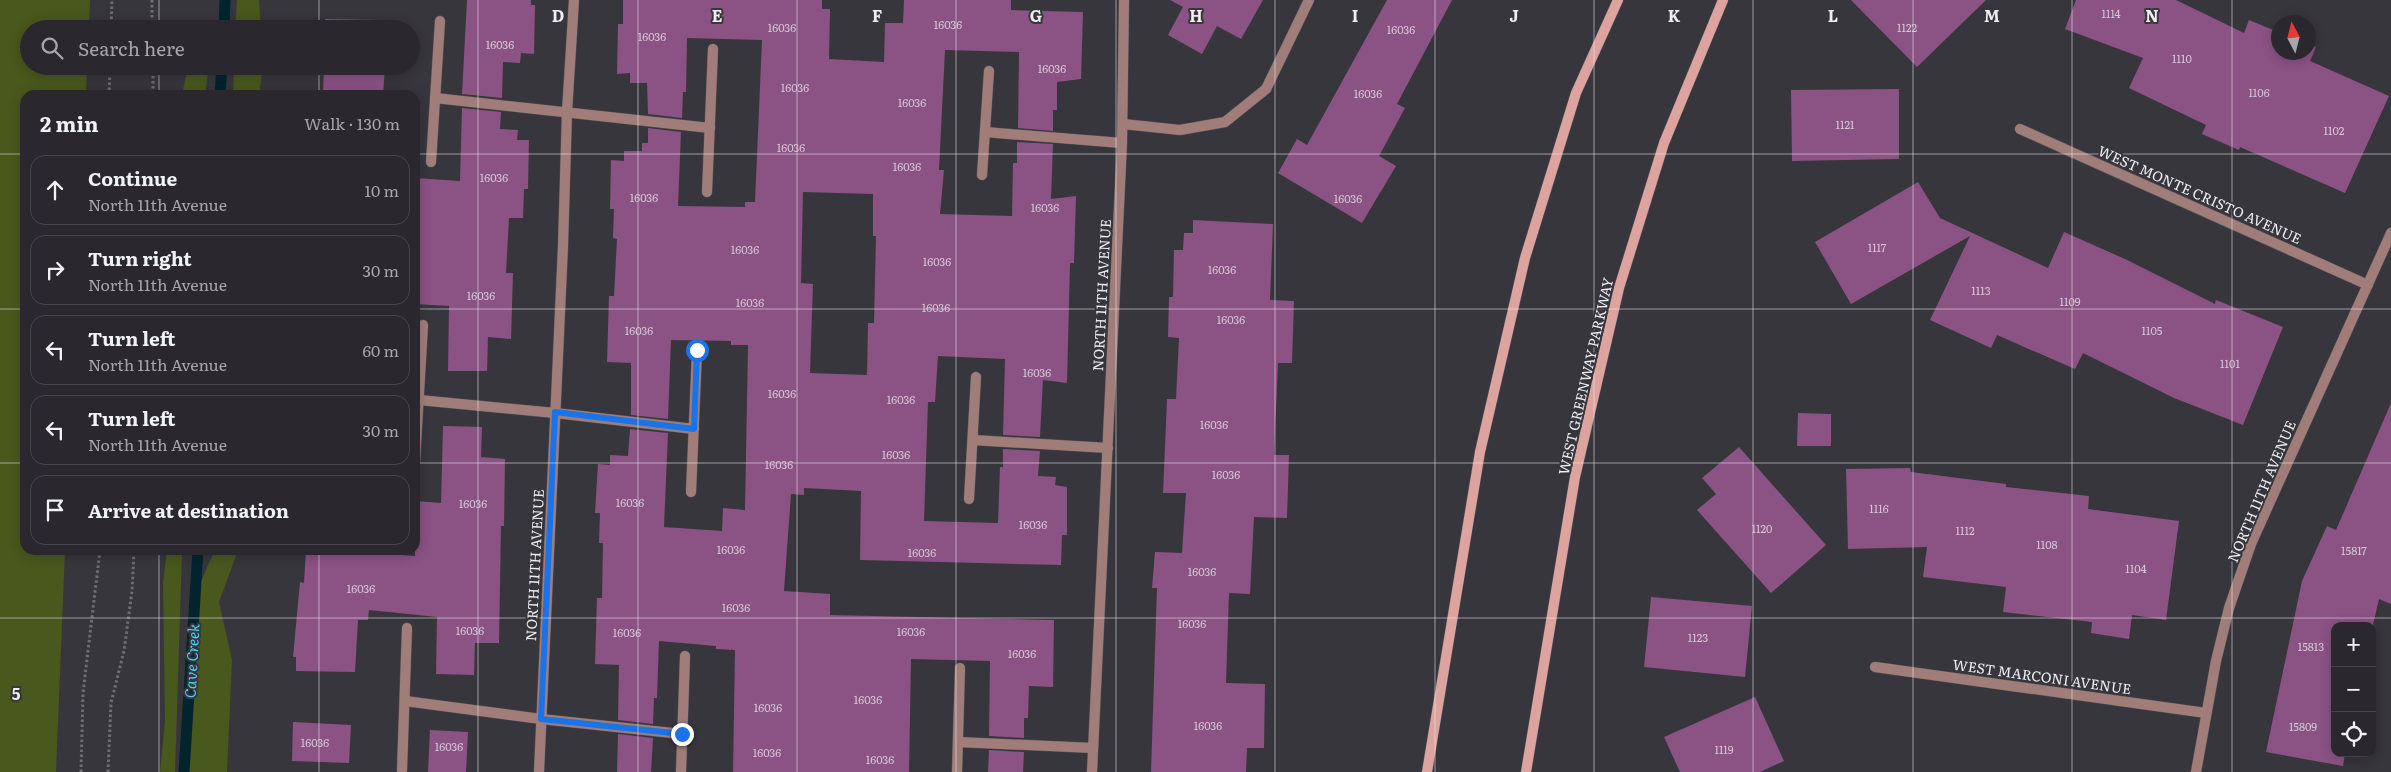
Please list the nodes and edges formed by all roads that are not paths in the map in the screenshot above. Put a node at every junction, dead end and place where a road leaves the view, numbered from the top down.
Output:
1 (574, 0) edge
2 (1124, 0) edge
3 (1308, 0) edge
4 (1618, 0) edge
5 (1723, 0) edge
6 (440, 21) dead end
7 (713, 49) dead end
8 (989, 71) dead end
9 (435, 98) junction
10 (567, 112) junction
11 (1123, 124) junction
12 (710, 128) junction
13 (2020, 129) dead end
14 (985, 132) junction
15 (1122, 143) junction
16 (431, 162) dead end
17 (982, 175) dead end
18 (707, 192) dead end
19 (2391, 233) edge
20 (2368, 285) junction
21 (423, 326) dead end
22 (697, 350) dead end
23 (976, 377) dead end
24 (420, 382) edge
25 (420, 400) edge
26 (555, 412) junction
27 (694, 429) junction
28 (973, 440) junction
29 (1108, 448) junction
30 (691, 492) dead end
31 (969, 499) dead end
32 (407, 628) dead end
33 (685, 656) dead end
34 (1875, 667) dead end
35 (960, 668) dead end
36 (405, 701) junction
37 (2206, 713) junction
38 (541, 719) junction
39 (682, 734) junction
40 (958, 742) junction
41 (1093, 748) junction
42 (402, 770) dead end
43 (539, 772) edge
44 (681, 772) edge
45 (957, 772) edge
46 (1092, 772) edge
47 (1426, 772) edge
48 (1526, 772) edge
49 (2196, 772) edge

1 - 10 street, NORTH 11TH AVENUE
2 - 11 street, NORTH 11TH AVENUE
3 - 11 street
4 - 47 main road
5 - 48 main road, WEST GREENWAY PARKWAY
6 - 9 street
7 - 12 street
8 - 14 street
9 - 10 street
9 - 16 street
10 - 12 street
10 - 26 street, NORTH 11TH AVENUE
11 - 15 street, NORTH 11TH AVENUE
12 - 18 street
13 - 20 street, WEST MONTE CRISTO AVENUE
14 - 15 street
14 - 17 street
15 - 29 street, NORTH 11TH AVENUE
19 - 20 street, NORTH 11TH AVENUE
20 - 37 street, NORTH 11TH AVENUE
21 - 24 street
22 - 27 street
23 - 28 street
25 - 26 street
26 - 27 street
26 - 38 street, NORTH 11TH AVENUE
27 - 30 street
28 - 29 street
28 - 31 street
29 - 41 street, NORTH 11TH AVENUE
32 - 36 street
33 - 39 street
34 - 37 street, WEST MARCONI AVENUE
35 - 40 street
36 - 38 street
36 - 42 street
37 - 49 street, NORTH 11TH AVENUE
38 - 39 street
38 - 43 street, NORTH 11TH AVENUE
39 - 44 street
40 - 41 street
40 - 45 street
41 - 46 street, NORTH 11TH AVENUE

